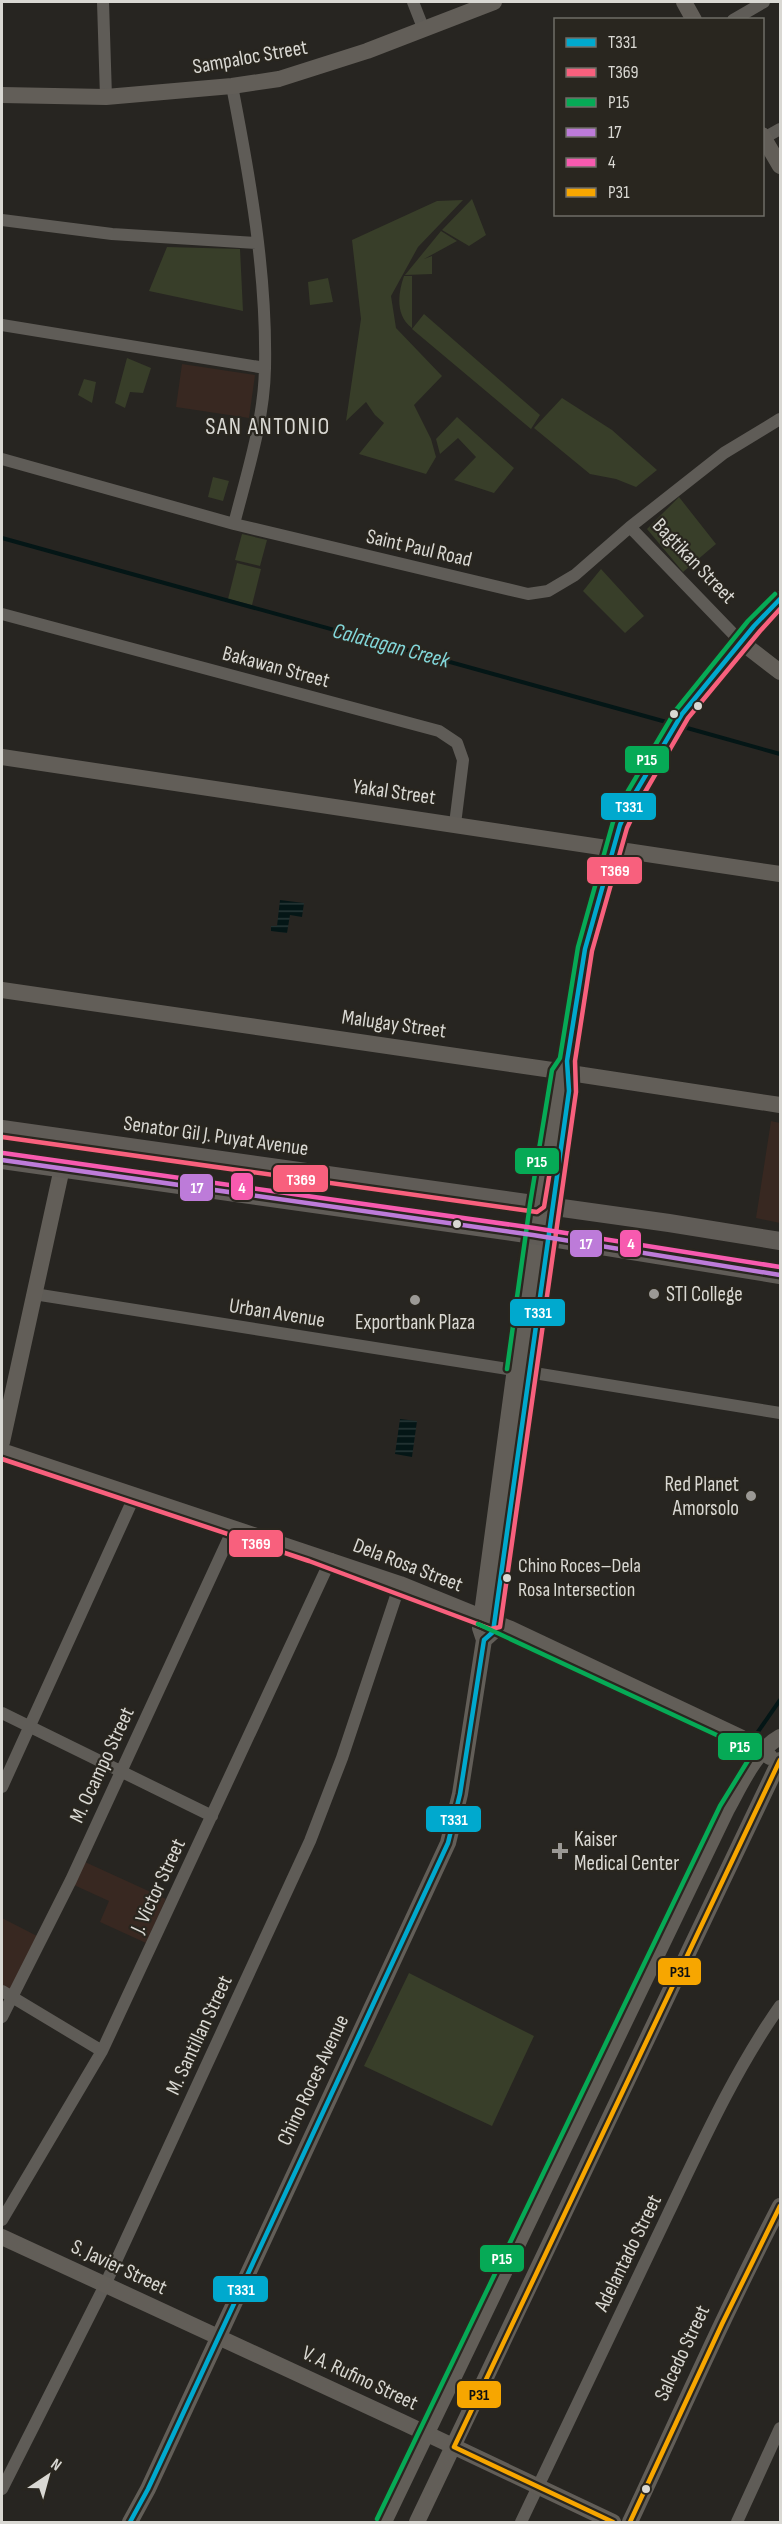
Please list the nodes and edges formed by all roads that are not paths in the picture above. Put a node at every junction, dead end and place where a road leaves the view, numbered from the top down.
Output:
1 (103, 2) edge
2 (413, 2) edge
3 (494, 2) edge
4 (684, 2) edge
5 (764, 2) edge
6 (693, 18) edge
7 (736, 18) edge
8 (424, 30) junction
9 (232, 86) junction
10 (2, 95) edge
11 (106, 97) junction
12 (780, 129) edge
13 (764, 136) edge
14 (764, 138) edge
15 (780, 166) edge
16 (2, 220) edge
17 (257, 243) junction
18 (2, 325) edge
19 (265, 368) junction
20 (780, 419) edge
21 (2, 459) edge
22 (234, 524) junction
23 (630, 526) junction
24 (780, 599) edge
25 (2, 614) edge
26 (741, 642) junction
27 (780, 672) edge
28 (2, 757) edge
29 (455, 824) junction
30 (615, 848) junction
31 (780, 874) edge
32 (2, 990) edge
33 (565, 1068) junction
34 (780, 1105) edge
35 (2, 1129) edge
36 (2, 1160) edge
37 (62, 1168) junction
38 (545, 1205) junction
39 (540, 1236) junction
40 (780, 1241) edge
41 (780, 1275) edge
42 (34, 1294) junction
43 (521, 1371) junction
44 (780, 1413) edge
45 (2, 1442) edge
46 (2, 1451) edge
47 (135, 1495) junction
48 (234, 1527) junction
49 (331, 1559) junction
50 (400, 1584) junction
51 (488, 1619) junction
52 (2, 1713) edge
53 (30, 1726) junction
54 (776, 1752) edge
55 (121, 1770) junction
56 (2, 1787) edge
57 (212, 1816) junction
58 (2, 1991) edge
59 (13, 1998) junction
60 (780, 2006) edge
61 (2, 2017) edge
62 (102, 2051) junction
63 (780, 2206) edge
64 (2, 2220) edge
65 (2, 2237) edge
66 (105, 2285) junction
67 (217, 2338) junction
68 (780, 2428) edge
69 (426, 2434) junction
70 (454, 2447) junction
71 (538, 2487) junction
72 (2, 2489) edge
73 (130, 2523) edge
74 (384, 2523) edge
75 (417, 2523) edge
76 (521, 2523) edge
77 (613, 2523) edge
78 (630, 2523) edge
79 (737, 2523) edge

1 - 11 street
2 - 8 street
3 - 8 street, Sampaloc Street
4 - 6 street
5 - 7 street
8 - 9 street, Sampaloc Street
9 - 11 street, Sampaloc Street
9 - 17 street
10 - 11 street, Sampaloc Street
12 - 13 street
14 - 15 street
16 - 17 street
17 - 19 street
18 - 19 street
19 - 22 street
20 - 23 street, Saint Paul Road
21 - 22 street, Saint Paul Road
22 - 23 street, Saint Paul Road
23 - 26 street, Bagtikan Street
24 - 26 street, Chino Roces Avenue
25 - 29 street, Bakawan Street
26 - 27 street, Bagtikan Street
26 - 30 street, Chino Roces Avenue
28 - 29 street, Yakal Street
29 - 30 street, Yakal Street
30 - 31 street, Yakal Street
30 - 33 street, Chino Roces Avenue
32 - 33 street, Malugay Street
33 - 34 street, Malugay Street
33 - 38 street, Chino Roces Avenue
35 - 38 main road, Senator Gil J. Puyat Avenue
36 - 37 main road
37 - 39 main road
37 - 42 street
38 - 39 street, Chino Roces Avenue
38 - 40 main road, Senator Gil J. Puyat Avenue
39 - 41 main road
39 - 43 street, Chino Roces Avenue
42 - 43 street, Urban Avenue
42 - 45 street
43 - 44 street, Urban Avenue
43 - 51 street, Chino Roces Avenue
46 - 47 street, Dela Rosa Street
47 - 48 street, Dela Rosa Street
47 - 53 street
48 - 49 street, Dela Rosa Street
48 - 55 street, M. Ocampo Street
49 - 50 street, Dela Rosa Street
49 - 57 street, J. Victor Street
50 - 51 street, Dela Rosa Street
50 - 66 street, M. Santillan Street
51 - 54 street, Dela Rosa Street
51 - 67 street, Chino Roces Avenue
52 - 53 street
53 - 55 street
53 - 56 street
54 - 69 street
54 - 70 street
55 - 57 street
55 - 59 street, M. Ocampo Street
57 - 62 street, J. Victor Street
58 - 59 street
59 - 61 street, M. Ocampo Street
59 - 62 street
60 - 71 street, Adelantado Street
62 - 64 street, J. Victor Street
63 - 78 street, Salcedo Street
65 - 66 street, S. Javier Street
66 - 67 street, S. Javier Street
66 - 72 street, M. Santillan Street
67 - 69 street, V. A. Rufino Street
67 - 73 street, Chino Roces Avenue
68 - 79 street
69 - 70 street, V. A. Rufino Street
69 - 74 street
70 - 71 street, V. A. Rufino Street
70 - 75 street
71 - 76 street, Adelantado Street
71 - 77 street, V. A. Rufino Street

